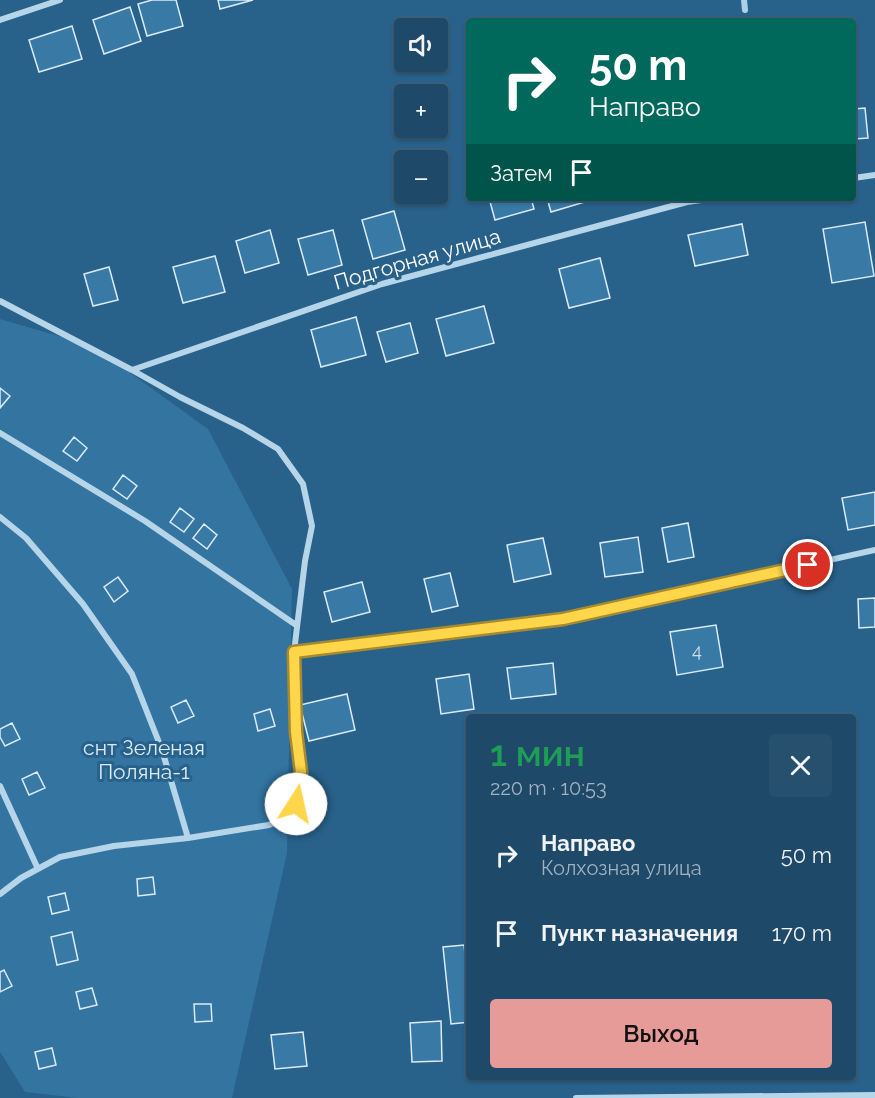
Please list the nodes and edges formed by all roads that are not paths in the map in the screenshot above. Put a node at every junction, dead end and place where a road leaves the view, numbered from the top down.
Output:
1 (60, 0) edge
2 (0, 20) edge
3 (875, 175) edge
4 (856, 178) edge
5 (694, 201) edge
6 (0, 301) edge
7 (132, 370) junction
8 (0, 434) edge
9 (0, 517) edge
10 (875, 550) edge
11 (296, 625) junction
12 (294, 652) junction
13 (0, 786) edge
14 (188, 838) junction
15 (38, 869) junction
16 (0, 894) edge
17 (875, 1095) edge
18 (576, 1098) edge

1 - 2 street
3 - 4 street
5 - 7 street, Подгорная улица
6 - 7 street
7 - 11 street
8 - 11 street
9 - 14 street
10 - 12 street
11 - 12 street
12 - 14 street
13 - 15 street
14 - 15 street
15 - 16 street
17 - 18 street

